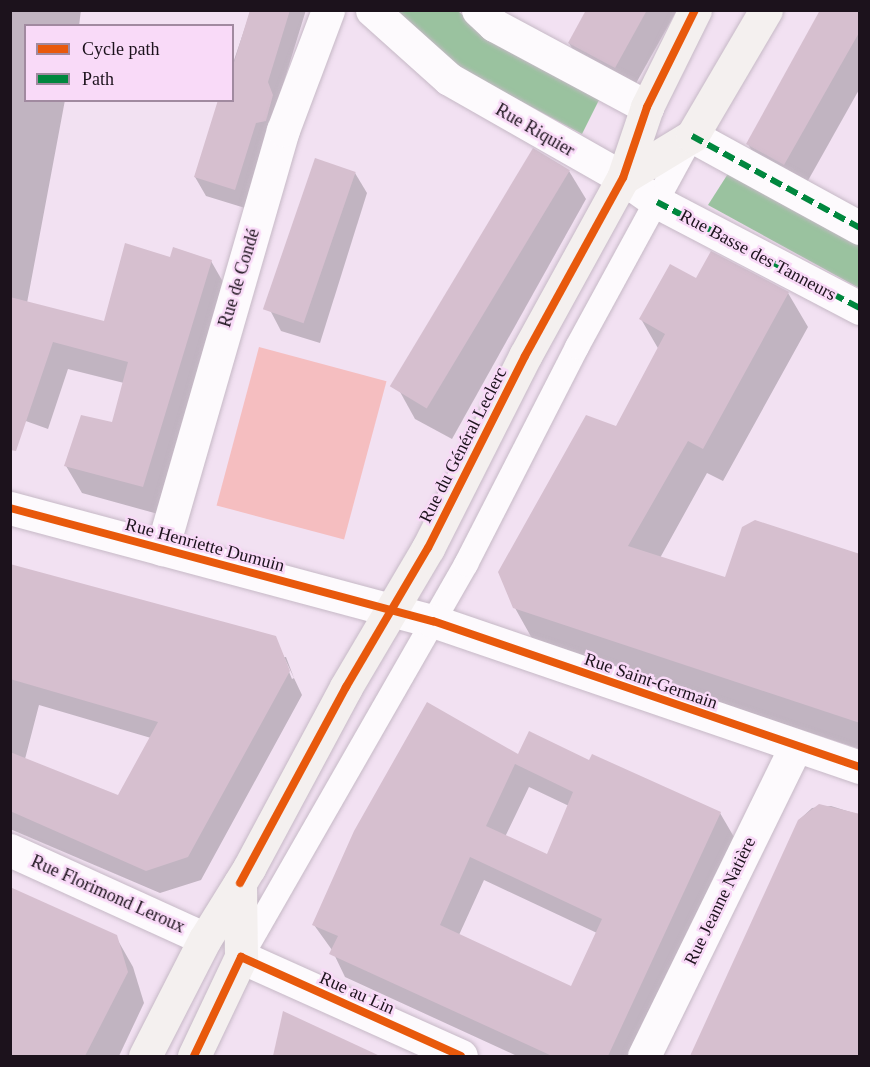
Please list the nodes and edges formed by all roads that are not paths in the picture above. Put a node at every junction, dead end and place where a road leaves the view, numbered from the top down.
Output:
1 (328, 10) edge
2 (372, 10) edge
3 (478, 10) edge
4 (695, 10) edge
5 (766, 10) edge
6 (647, 107) junction
7 (692, 136) junction
8 (623, 178) junction
9 (657, 202) junction
10 (860, 228) edge
11 (860, 308) edge
12 (10, 508) edge
13 (162, 549) junction
14 (392, 611) junction
15 (433, 621) junction
16 (795, 746) junction
17 (860, 767) edge
18 (10, 850) edge
19 (240, 883) junction
20 (205, 939) junction
21 (241, 957) junction
22 (151, 1049) edge
23 (194, 1056) edge
24 (461, 1056) edge
25 (644, 1056) edge

1 - 13 street, Rue de Condé
2 - 8 street, Rue Riquier
3 - 6 street
4 - 6 main road, Rue du Général Leclerc
5 - 7 main road, Rue du Général Leclerc
6 - 7 main road
6 - 8 main road, Rue du Général Leclerc
7 - 8 main road
7 - 9 lane, Rue du Général Leclerc
7 - 10 street
8 - 9 street, Rue Riquier
8 - 14 main road, Rue du Général Leclerc
9 - 11 street, Rue Basse des Tanneurs
9 - 15 lane, Rue du Général Leclerc
12 - 13 street, Rue Henriette Dumuin
13 - 14 street, Rue Henriette Dumuin
14 - 15 street, Rue Henriette Dumuin
14 - 19 main road, Rue du Général Leclerc
15 - 16 street, Rue Saint-Germain
15 - 21 lane, Rue du Général Leclerc
16 - 17 street, Rue Saint-Germain
16 - 25 street, Rue Jeanne Natière
18 - 20 street, Rue Florimond Leroux
19 - 20 main road, Rue du Général Leclerc
19 - 21 main road, Rue du Général Leclerc
20 - 21 main road
20 - 22 main road, Rue du Général Leclerc
21 - 23 main road, Rue du Général Leclerc
21 - 24 street, Rue au Lin

